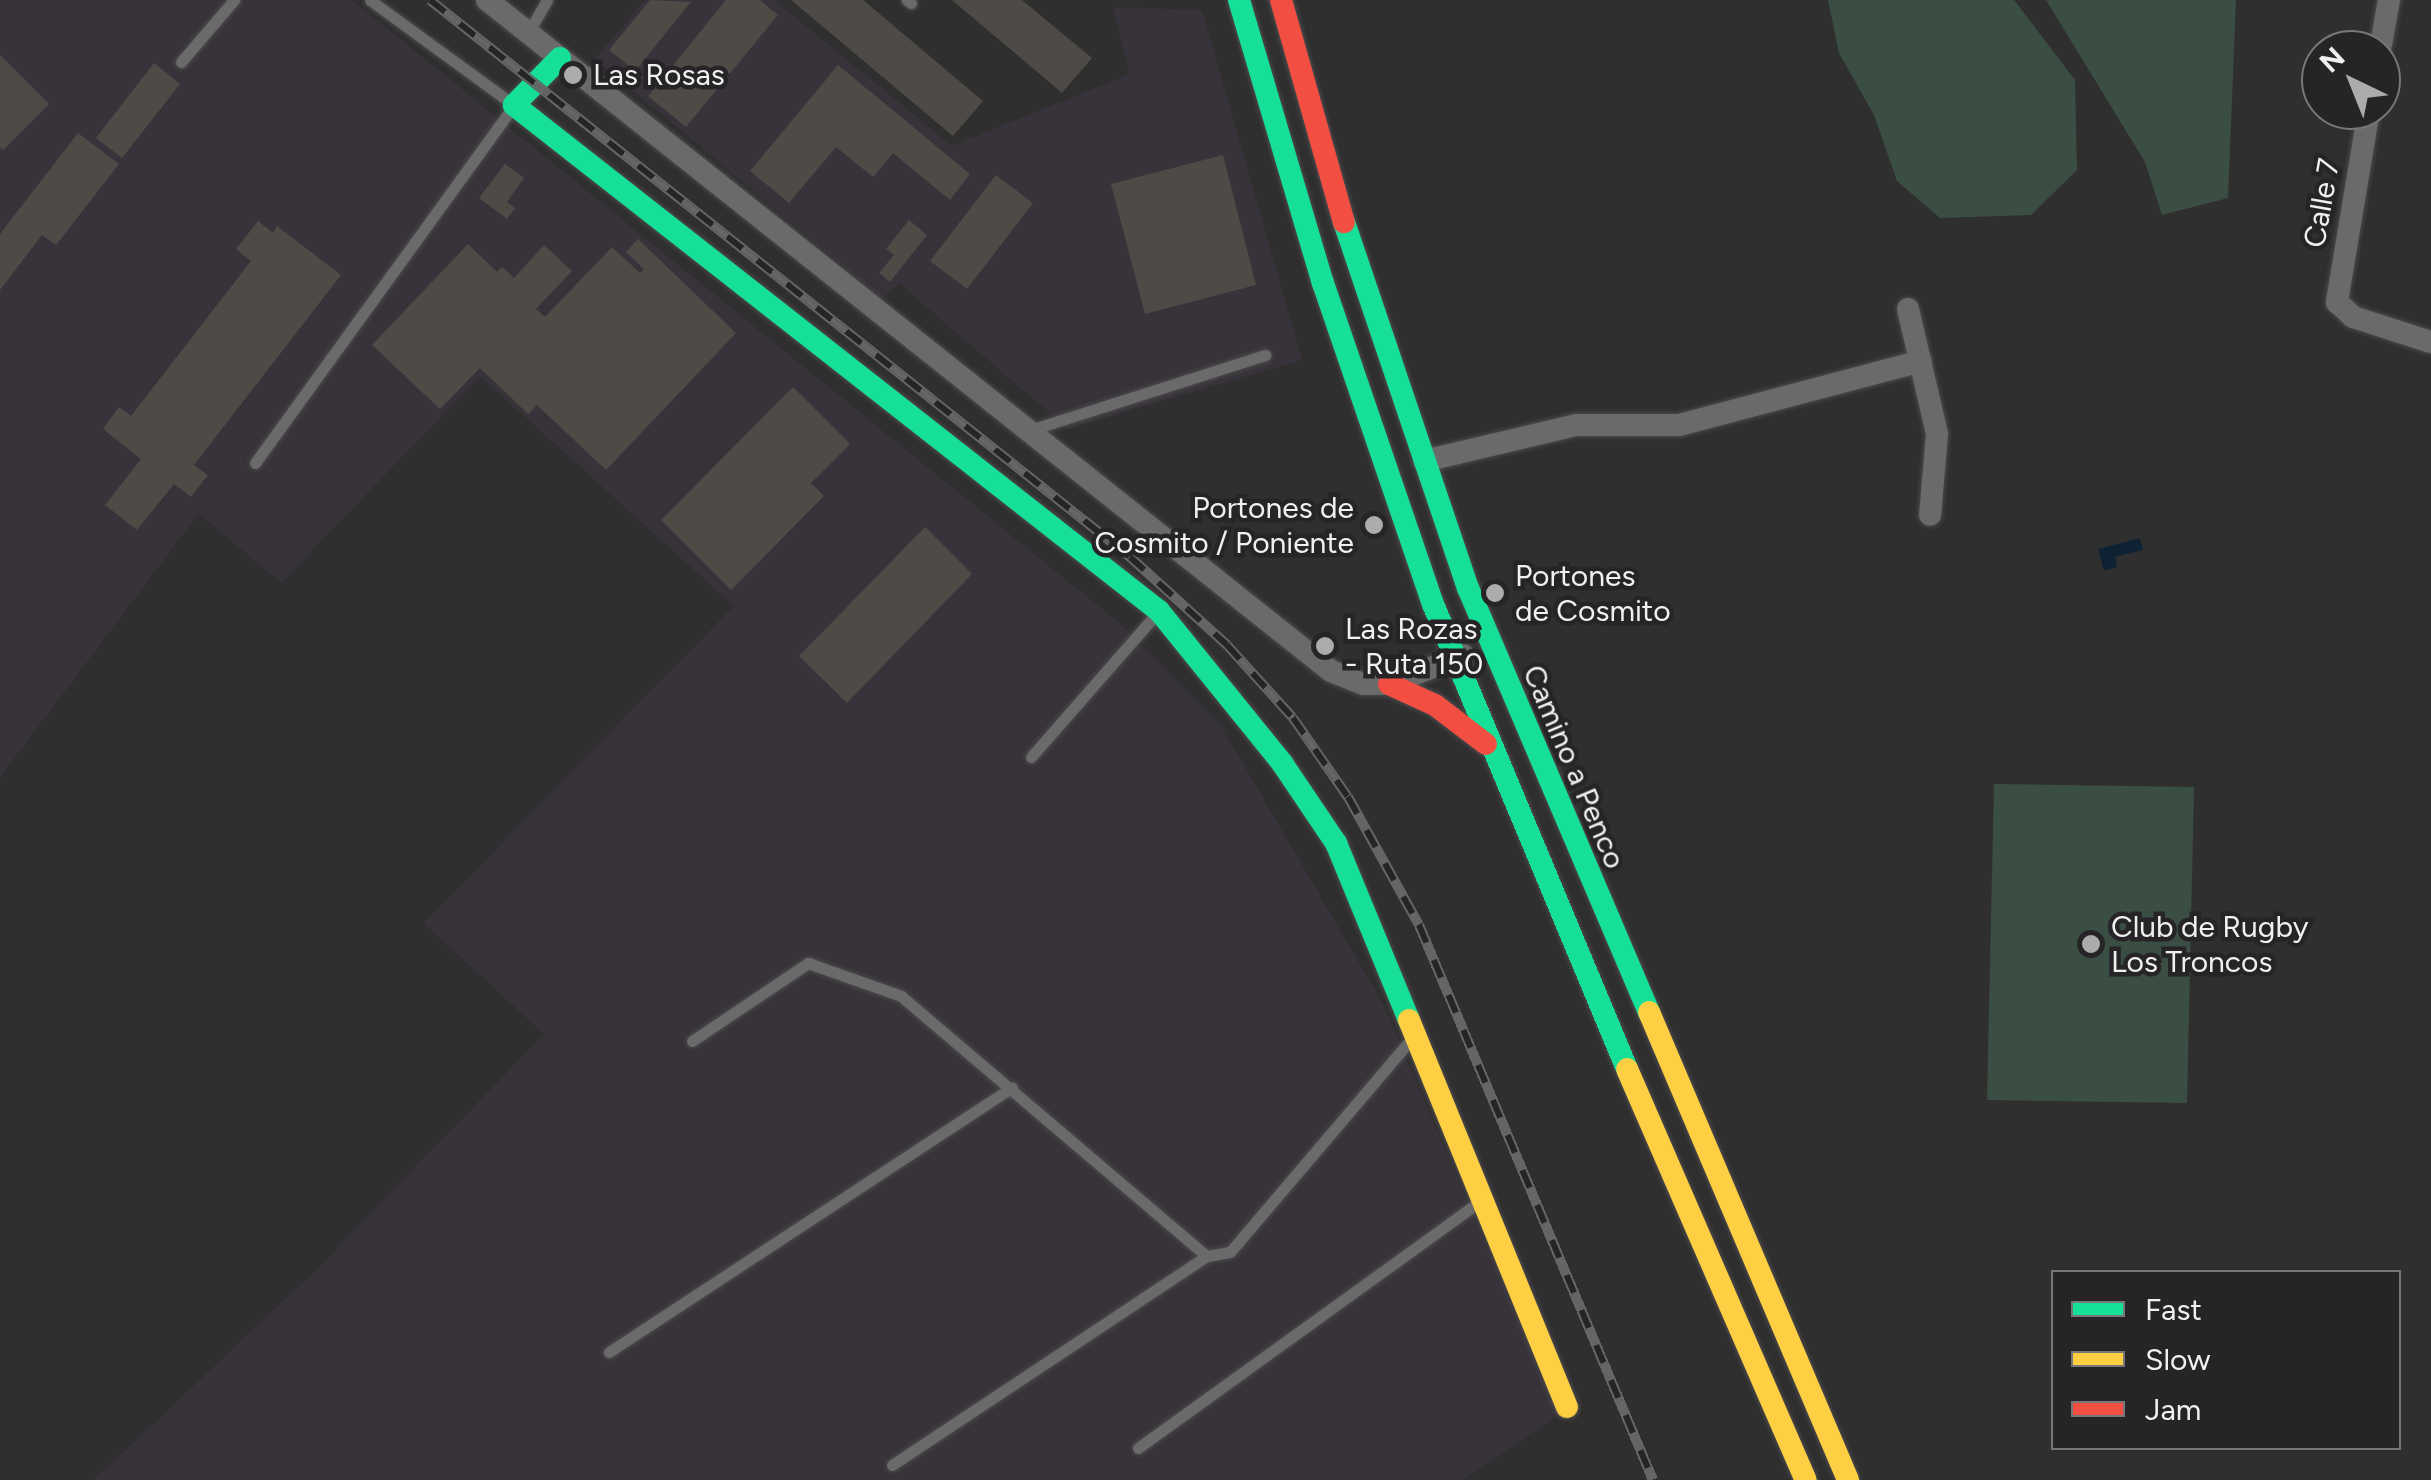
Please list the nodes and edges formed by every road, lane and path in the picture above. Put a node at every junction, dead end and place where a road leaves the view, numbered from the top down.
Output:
1 (234, 0) edge
2 (370, 0) edge
3 (548, 0) edge
4 (1239, 0) edge
5 (1281, 0) edge
6 (2389, 0) edge
7 (504, 5) edge
8 (2384, 30) edge
9 (528, 33) junction
10 (560, 58) junction
11 (181, 62) dead end
12 (514, 104) junction
13 (2365, 130) edge
14 (1908, 309) dead end
15 (2431, 342) edge
16 (1264, 356) dead end
17 (1921, 361) junction
18 (1026, 431) junction
19 (1424, 461) junction
20 (254, 464) dead end
21 (1930, 515) dead end
22 (1159, 612) junction
23 (1490, 644) junction
24 (1454, 658) junction
25 (1389, 684) junction
26 (1489, 747) junction
27 (1031, 757) dead end
28 (1411, 1039) junction
29 (692, 1040) dead end
30 (1012, 1087) junction
31 (1479, 1202) junction
32 (1206, 1256) junction
33 (609, 1352) dead end
34 (1567, 1407) dead end
35 (1138, 1448) dead end
36 (892, 1465) dead end
37 (1806, 1480) edge
38 (1848, 1480) edge

1 - 11 lane
2 - 12 lane
3 - 9 lane
4 - 24 main road
5 - 19 main road, Camino a Penco
6 - 8 street
7 - 9 street
9 - 10 street
10 - 12 main road
10 - 18 street
12 - 20 lane
12 - 22 main road
13 - 15 street, Calle 7
14 - 17 street
16 - 18 lane
17 - 19 street
17 - 21 street
18 - 25 street
19 - 23 main road, Camino a Penco
22 - 27 lane
22 - 28 main road
23 - 24 street
23 - 38 main road, Camino a Penco
24 - 25 street
24 - 26 main road
25 - 26 main road
26 - 37 main road
28 - 31 main road
28 - 32 lane
29 - 30 lane
30 - 32 lane
30 - 33 lane
31 - 34 main road
31 - 35 lane
32 - 36 lane

